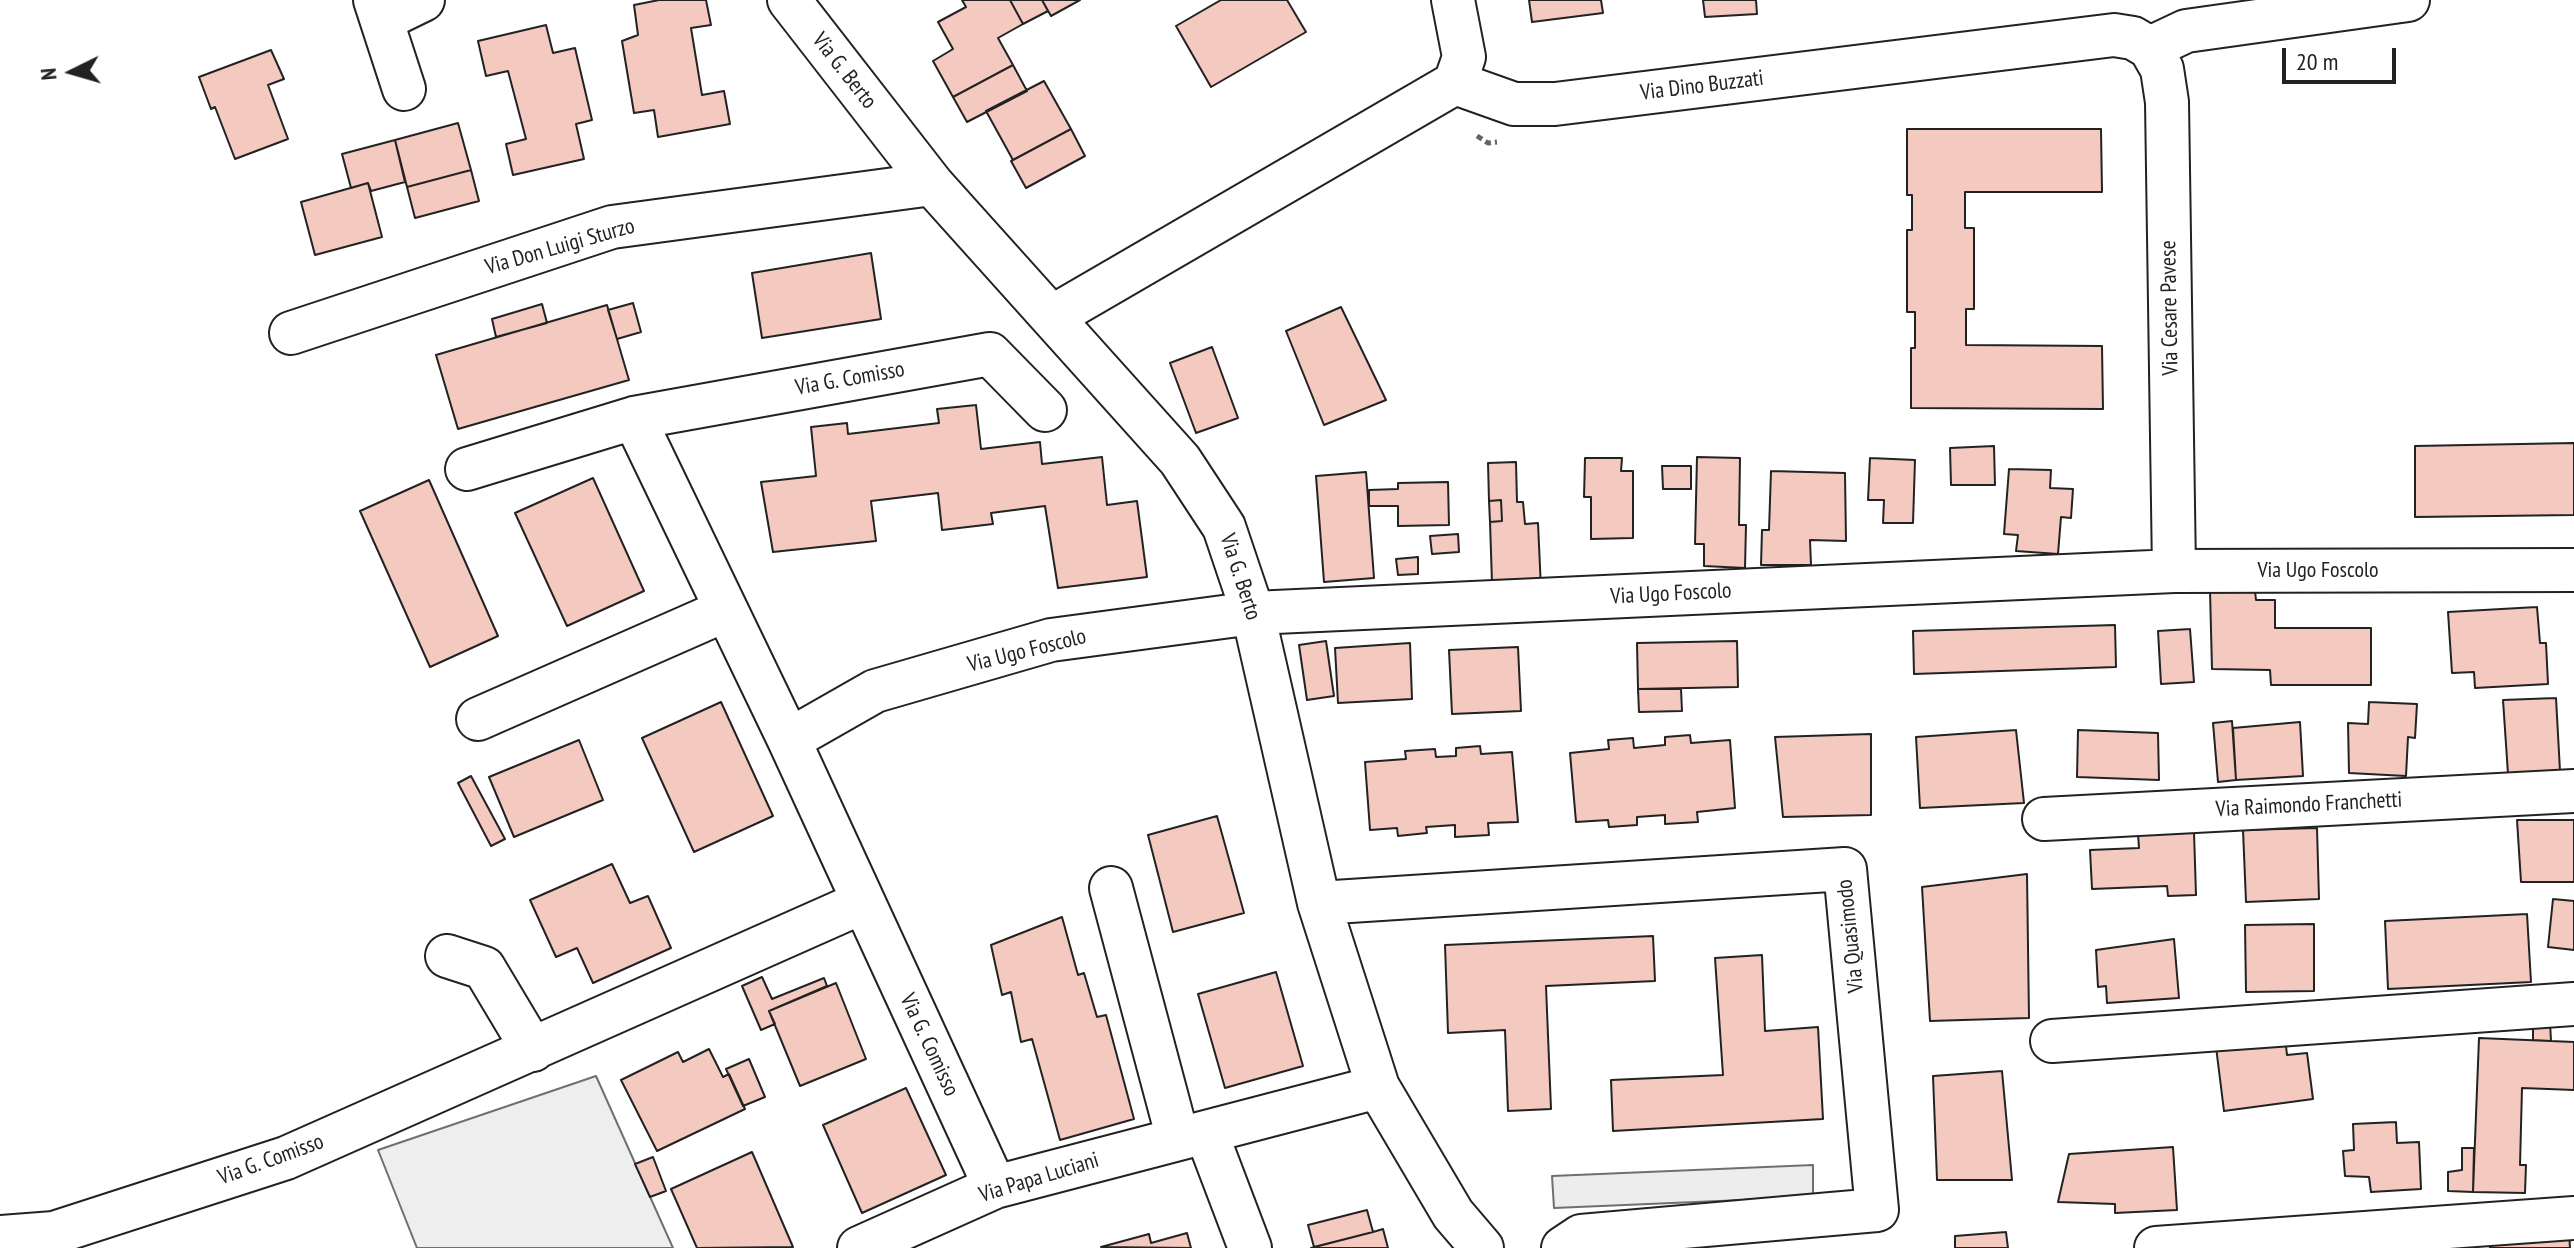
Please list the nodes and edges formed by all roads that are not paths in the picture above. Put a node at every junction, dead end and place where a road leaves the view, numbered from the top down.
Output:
1 (423, 0) edge
2 (1453, 0) edge
3 (2408, 0) edge
4 (803, 4) edge
5 (379, 10) edge
6 (2150, 48) junction
7 (1455, 83) junction
8 (404, 89) dead end
9 (932, 184) junction
10 (1052, 317) junction
11 (291, 333) dead end
12 (1045, 410) dead end
13 (634, 418) junction
14 (467, 469) dead end
15 (2574, 570) edge
16 (2174, 571) junction
17 (726, 610) junction
18 (1253, 613) junction
19 (478, 719) dead end
20 (789, 740) junction
21 (2574, 791) edge
22 (2044, 819) dead end
23 (1111, 888) dead end
24 (863, 902) junction
25 (1319, 903) junction
26 (447, 956) dead end
27 (2574, 1004) edge
28 (2052, 1041) dead end
29 (533, 1050) junction
30 (1378, 1087) junction
31 (1192, 1136) junction
32 (995, 1187) junction
33 (2574, 1218) edge
34 (0, 1237) edge
35 (859, 1248) edge
36 (1250, 1248) edge
37 (1482, 1248) edge
38 (1563, 1248) edge
39 (2156, 1248) edge

1 - 5 street
2 - 7 street
3 - 6 street
4 - 9 street, Via G. Berto
5 - 8 street
6 - 7 street, Via Dino Buzzati
6 - 16 street, Via Cesare Pavese
7 - 10 street
9 - 10 street, Via G. Berto
9 - 11 street, Via Don Luigi Sturzo
10 - 18 street, Via G. Berto
12 - 13 street, Via G. Comisso
13 - 14 street, Via G. Comisso
13 - 17 street, Via G. Comisso
15 - 16 street, Via Ugo Foscolo
16 - 18 street, Via Ugo Foscolo
17 - 19 street
17 - 20 street, Via G. Comisso
18 - 20 street, Via Ugo Foscolo
18 - 25 street, Via G. Berto
20 - 24 street, Via G. Comisso
21 - 22 street, Via Raimondo Franchetti
23 - 31 street
24 - 29 street, Via G. Comisso
24 - 32 street, Via G. Comisso
25 - 30 street, Via G. Berto
25 - 38 street, Via Quasimodo
26 - 29 street
27 - 28 street
29 - 34 street, Via G. Comisso
30 - 31 street, Via Papa Luciani
30 - 37 street, Via G. Berto
31 - 32 street, Via Papa Luciani
31 - 36 street
32 - 35 street, Via Papa Luciani
33 - 39 street

